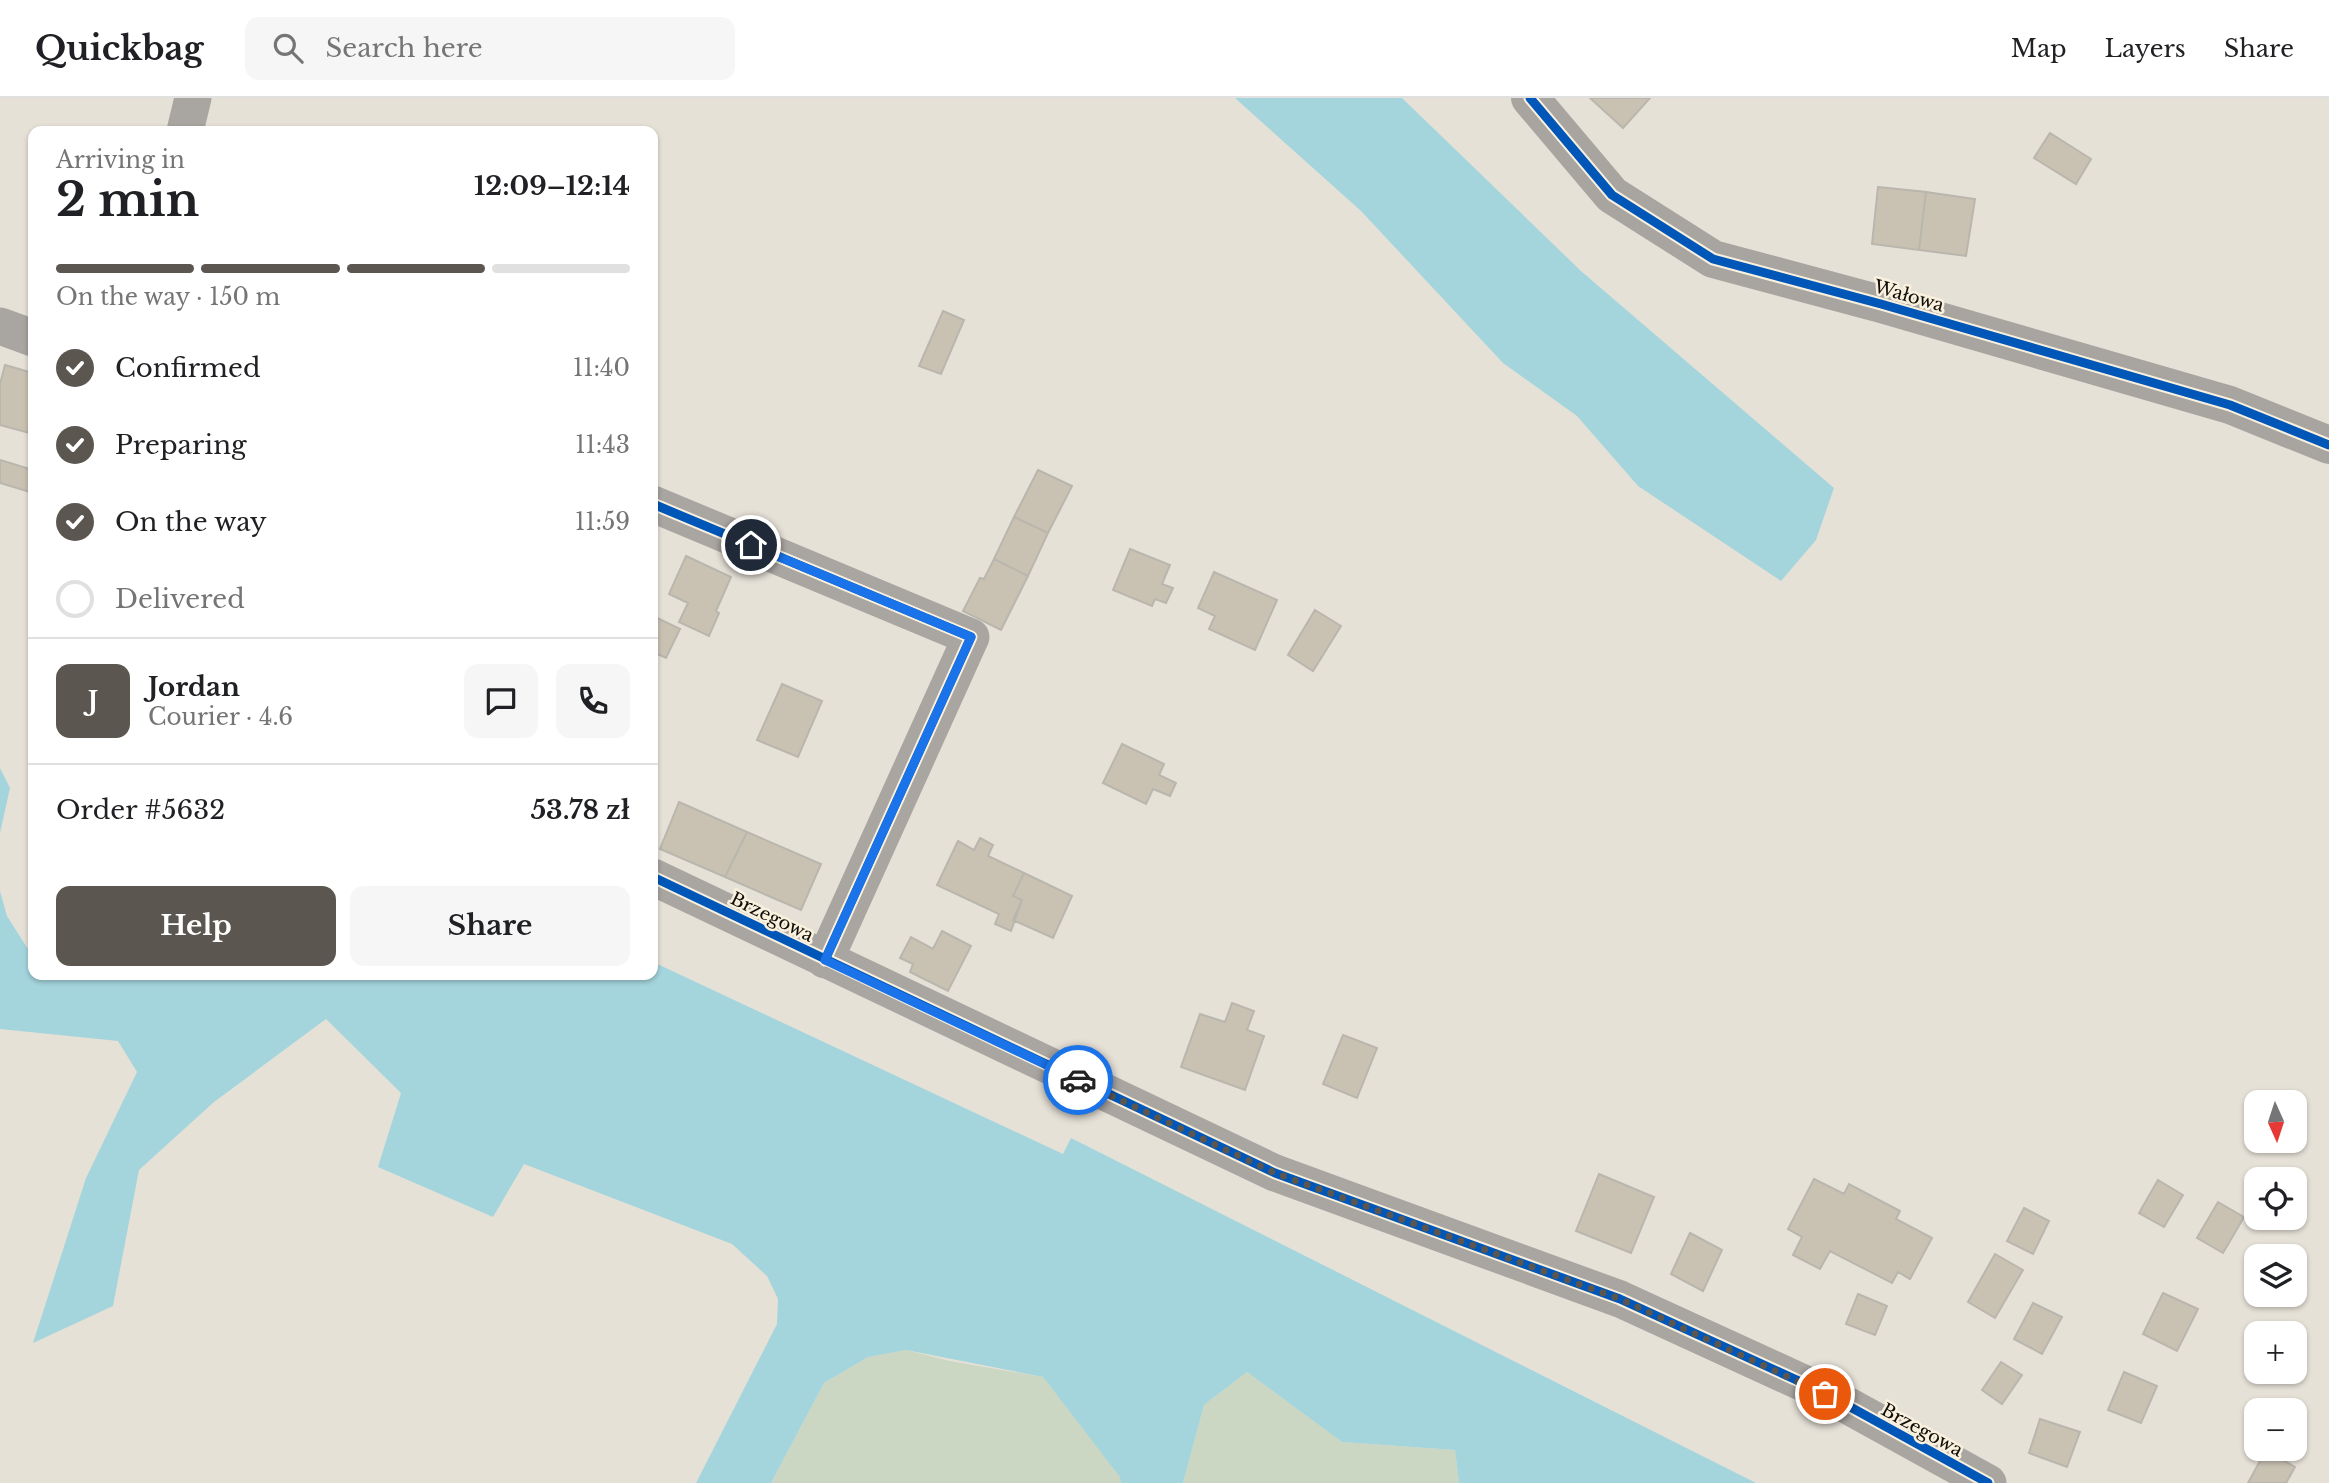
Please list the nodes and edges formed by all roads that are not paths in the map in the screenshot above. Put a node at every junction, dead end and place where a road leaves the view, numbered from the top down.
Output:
1 (194, 98) edge
2 (1530, 98) edge
3 (186, 126) edge
4 (0, 326) edge
5 (28, 336) edge
6 (2329, 445) edge
7 (658, 506) edge
8 (658, 879) edge
9 (825, 960) junction
10 (1988, 1483) edge

1 - 3 street
2 - 6 street, Wałowa
4 - 5 street
7 - 9 street
8 - 9 street, Brzegowa
9 - 10 street, Brzegowa

